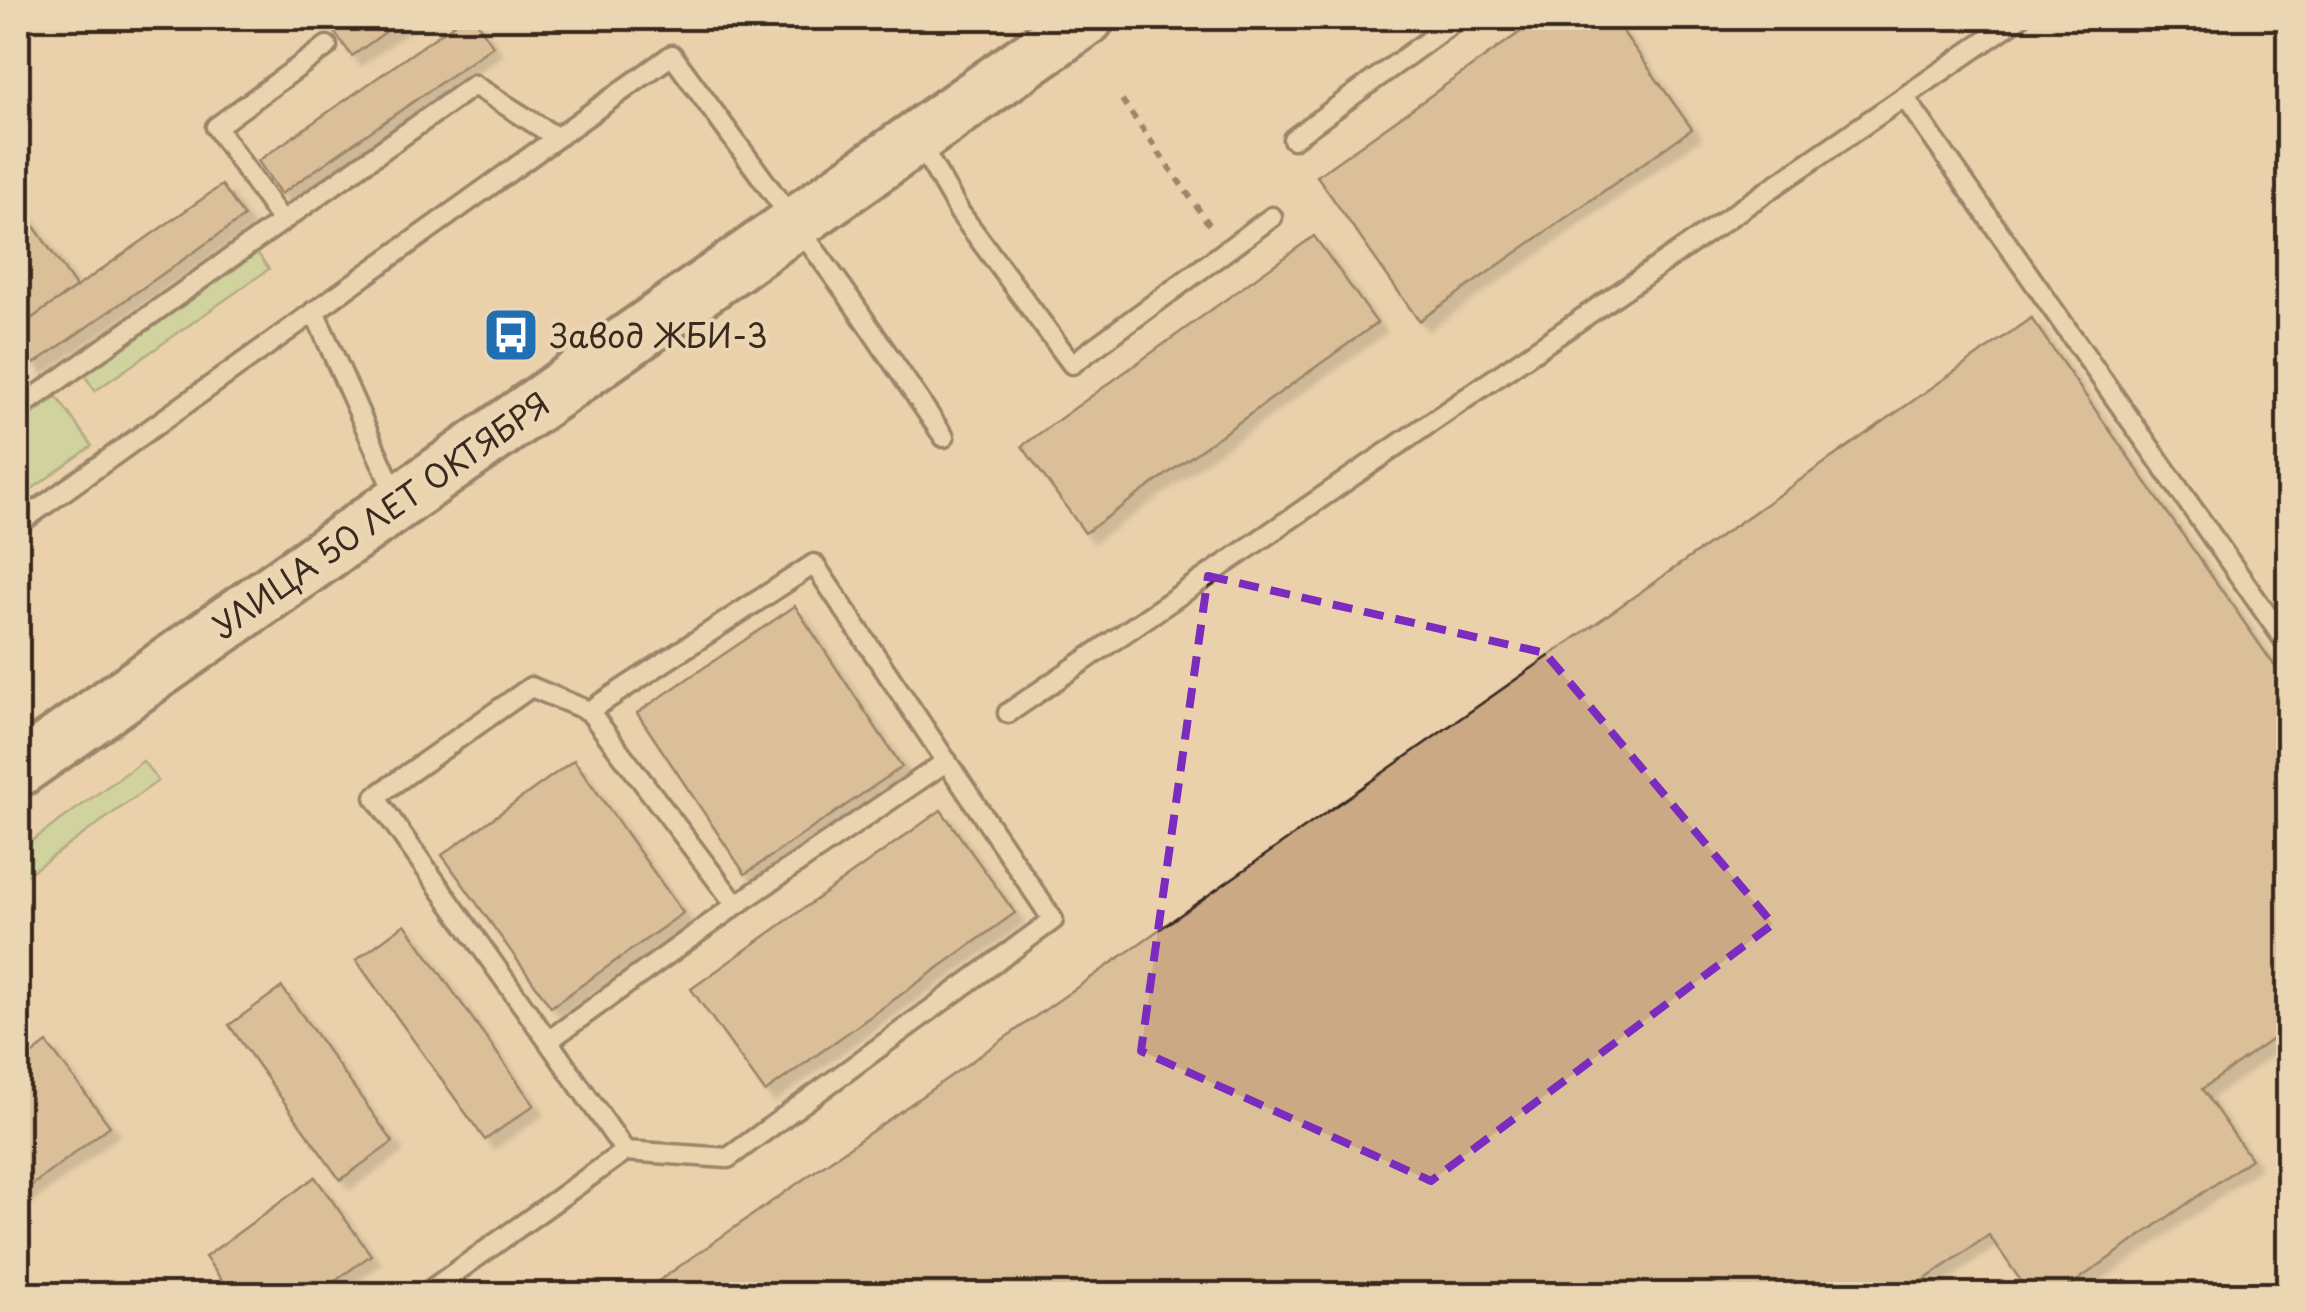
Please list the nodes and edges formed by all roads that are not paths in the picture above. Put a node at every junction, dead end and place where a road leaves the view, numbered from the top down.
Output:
1 (1087, 18) edge
2 (1460, 18) edge
3 (2019, 18) edge
4 (327, 46) dead end
5 (1905, 98) junction
6 (556, 138) junction
7 (917, 138) junction
8 (1292, 139) dead end
9 (1272, 217) dead end
10 (282, 221) junction
11 (794, 222) junction
12 (314, 311) junction
13 (18, 409) edge
14 (944, 437) dead end
15 (398, 501) junction
16 (18, 524) edge
17 (2288, 645) edge
18 (589, 711) junction
19 (1008, 713) dead end
20 (946, 762) junction
21 (18, 770) edge
22 (736, 905) junction
23 (548, 1040) junction
24 (625, 1151) junction
25 (424, 1294) edge

1 - 7 main road, УЛИЦА 50 ЛЕТ ОКТЯБРЯ
2 - 8 lane
3 - 5 lane
4 - 10 lane
5 - 17 lane
5 - 19 lane
6 - 10 lane
6 - 11 lane
6 - 12 lane
7 - 9 lane
7 - 11 main road, УЛИЦА 50 ЛЕТ ОКТЯБРЯ
10 - 13 lane
11 - 14 lane
11 - 15 main road, УЛИЦА 50 ЛЕТ ОКТЯБРЯ
12 - 15 lane
12 - 16 lane
15 - 21 main road, УЛИЦА 50 ЛЕТ ОКТЯБРЯ
18 - 20 lane
18 - 22 lane
18 - 23 lane
20 - 22 lane
20 - 24 lane
22 - 23 lane
23 - 24 lane
24 - 25 lane

